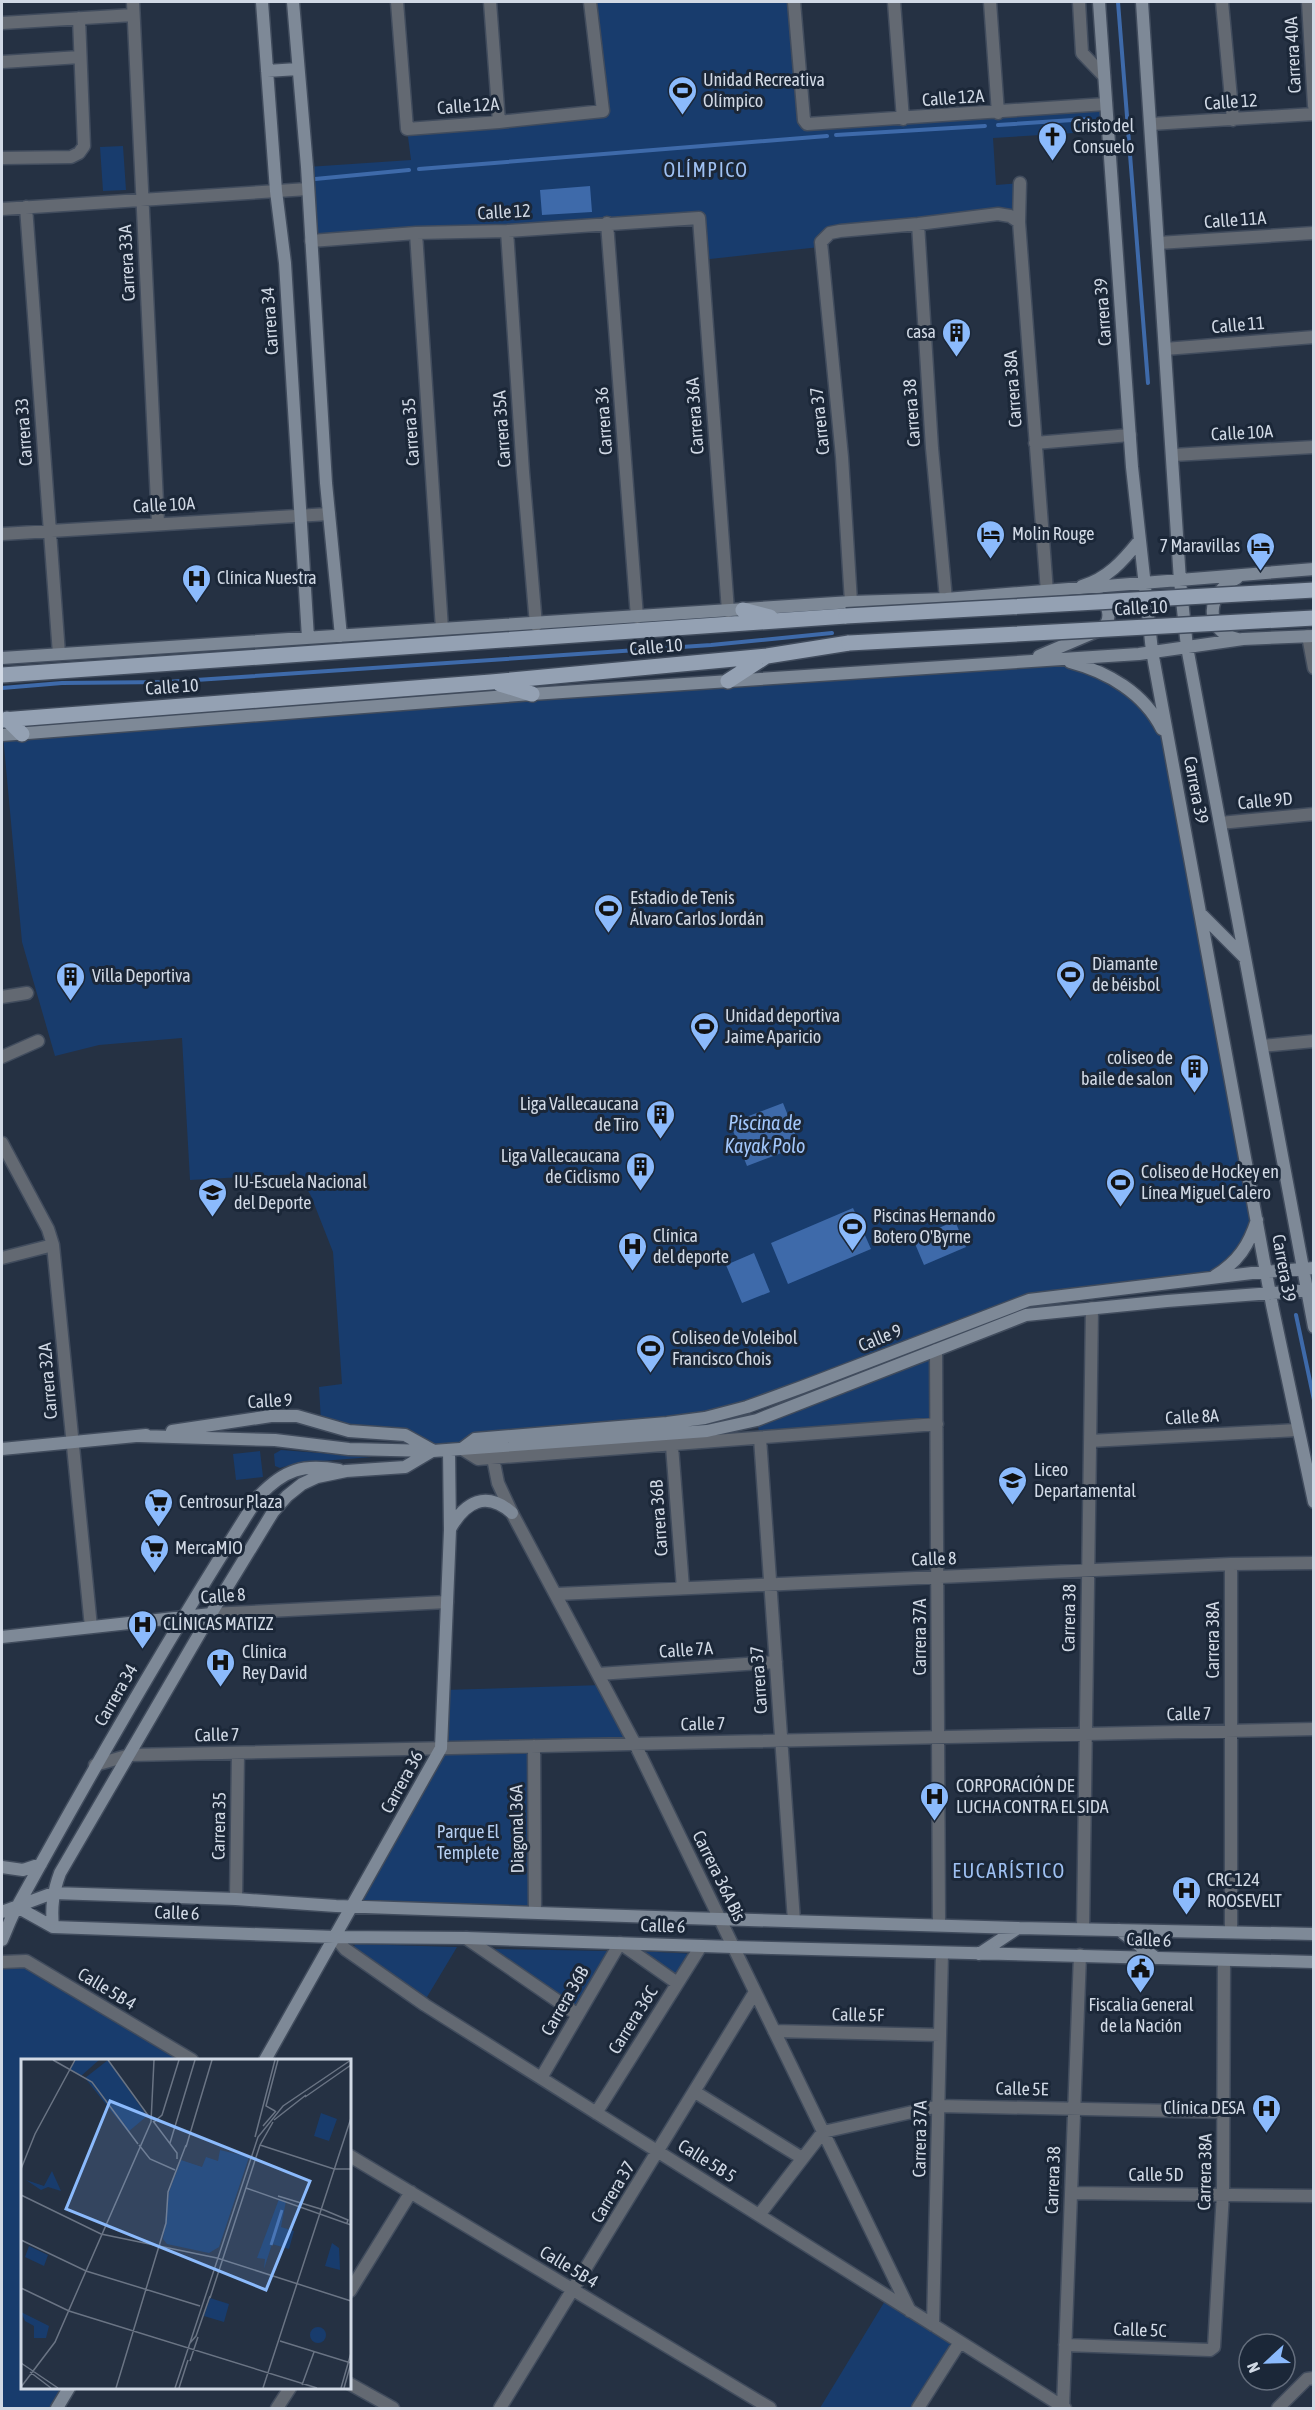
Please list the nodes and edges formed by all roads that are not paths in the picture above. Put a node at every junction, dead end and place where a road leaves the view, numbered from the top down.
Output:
1 (133, 2) edge
2 (262, 2) edge
3 (293, 2) edge
4 (397, 2) edge
5 (490, 2) edge
6 (590, 2) edge
7 (795, 2) edge
8 (894, 2) edge
9 (990, 2) edge
10 (1079, 2) edge
11 (1099, 2) edge
12 (1142, 2) edge
13 (1222, 2) edge
14 (1308, 2) edge
15 (133, 15) junction
16 (79, 18) junction
17 (2, 22) edge
18 (80, 57) junction
19 (2, 62) edge
20 (298, 69) junction
21 (267, 71) junction
22 (1104, 76) junction
23 (1106, 104) junction
24 (1314, 106) edge
25 (998, 113) junction
26 (1314, 114) edge
27 (903, 119) junction
28 (1233, 120) junction
29 (499, 122) junction
30 (1151, 124) junction
31 (2, 158) edge
32 (1020, 183) dead end
33 (308, 189) junction
34 (276, 190) junction
35 (142, 200) junction
36 (26, 207) junction
37 (2, 209) edge
38 (699, 218) joint
39 (1019, 222) junction
40 (607, 223) junction
41 (918, 224) junction
42 (507, 231) junction
43 (416, 233) junction
44 (1314, 233) edge
45 (310, 241) junction
46 (1158, 243) junction
47 (1314, 337) edge
48 (1165, 349) junction
49 (1130, 435) junction
50 (1035, 443) junction
51 (1314, 447) edge
52 (1173, 455) junction
53 (329, 514) junction
54 (300, 517) junction
55 (158, 523) junction
56 (50, 531) junction
57 (2, 534) edge
58 (1138, 541) junction
59 (1314, 569) edge
60 (1244, 575) junction
61 (1180, 581) junction
62 (1144, 584) junction
63 (1086, 589) junction
64 (1069, 590) junction
65 (1314, 590) edge
66 (1047, 592) junction
67 (946, 599) junction
68 (833, 604) junction
69 (849, 609) junction
70 (736, 610) junction
71 (637, 617) junction
72 (802, 618) junction
73 (1314, 618) edge
74 (782, 620) junction
75 (536, 625) junction
76 (1148, 625) junction
77 (442, 629) junction
78 (340, 636) junction
79 (1311, 636) edge
80 (308, 638) junction
81 (1243, 639) junction
82 (1187, 647) junction
83 (1152, 651) junction
84 (59, 654) junction
85 (767, 656) junction
86 (2, 658) edge
87 (1045, 660) junction
88 (1023, 662) junction
89 (1314, 668) edge
90 (2, 675) edge
91 (728, 681) junction
92 (491, 682) junction
93 (532, 694) junction
94 (37, 717) junction
95 (4, 720) edge
96 (23, 734) junction
97 (2, 735) edge
98 (1169, 742) junction
99 (1314, 814) edge
100 (1220, 823) junction
101 (1201, 914) junction
102 (1245, 958) junction
103 (27, 993) dead end
104 (2, 997) edge
105 (38, 1041) dead end
106 (1314, 1041) edge
107 (1262, 1046) junction
108 (2, 1057) edge
109 (2, 1143) edge
110 (1257, 1219) junction
111 (53, 1245) junction
112 (2, 1258) edge
113 (1308, 1269) edge
114 (1266, 1272) junction
115 (1210, 1279) junction
116 (1310, 1290) edge
117 (1270, 1292) junction
118 (1092, 1308) junction
119 (1314, 1327) edge
120 (936, 1350) junction
121 (802, 1387) junction
122 (820, 1395) junction
123 (937, 1424) junction
124 (1297, 1430) junction
125 (140, 1436) junction
126 (760, 1438) junction
127 (1090, 1441) junction
128 (71, 1443) junction
129 (672, 1446) junction
130 (2, 1449) edge
131 (462, 1449) junction
132 (449, 1450) junction
133 (433, 1451) junction
134 (493, 1458) junction
135 (346, 1471) junction
136 (1314, 1502) edge
137 (512, 1513) junction
138 (450, 1530) junction
139 (1314, 1563) edge
140 (1231, 1564) junction
141 (1088, 1570) junction
142 (938, 1577) junction
143 (770, 1584) junction
144 (683, 1588) junction
145 (557, 1594) junction
146 (447, 1602) junction
147 (211, 1614) junction
148 (182, 1617) junction
149 (91, 1627) junction
150 (2, 1637) edge
151 (776, 1662) junction
152 (598, 1674) junction
153 (1314, 1729) edge
154 (1231, 1731) junction
155 (1086, 1734) junction
156 (938, 1737) junction
157 (781, 1741) junction
158 (635, 1744) junction
159 (534, 1746) junction
160 (441, 1748) junction
161 (238, 1753) junction
162 (130, 1755) junction
163 (95, 1765) junction
164 (41, 1864) junction
165 (2, 1867) edge
166 (53, 1893) junction
167 (236, 1899) junction
168 (353, 1906) junction
169 (17, 1907) junction
170 (2, 1912) edge
171 (536, 1912) junction
172 (719, 1918) junction
173 (794, 1921) junction
174 (939, 1925) junction
175 (53, 1927) junction
176 (1018, 1928) junction
177 (1083, 1929) junction
178 (1119, 1930) junction
179 (1231, 1932) junction
180 (1314, 1934) edge
181 (335, 1937) junction
182 (466, 1938) junction
183 (2, 1940) edge
184 (620, 1943) junction
185 (701, 1946) junction
186 (733, 1947) junction
187 (942, 1953) junction
188 (979, 1954) junction
189 (1080, 1955) junction
190 (1156, 1958) junction
191 (1224, 1960) junction
192 (2, 1962) edge
193 (1314, 1962) edge
194 (677, 1983) junction
195 (755, 1992) junction
196 (578, 2014) junction
197 (774, 2031) junction
198 (940, 2035) junction
199 (189, 2059) edge
200 (266, 2059) edge
201 (541, 2078) junction
202 (695, 2092) junction
203 (939, 2106) junction
204 (1074, 2108) junction
205 (1224, 2112) junction
206 (596, 2113) junction
207 (823, 2132) junction
208 (658, 2152) junction
209 (351, 2157) edge
210 (802, 2158) junction
211 (411, 2192) junction
212 (1071, 2193) junction
213 (1224, 2193) junction
214 (1314, 2196) edge
215 (759, 2215) junction
216 (351, 2289) edge
217 (574, 2291) junction
218 (910, 2311) junction
219 (933, 2325) junction
220 (960, 2342) junction
221 (1065, 2345) junction
222 (1214, 2347) joint
223 (1310, 2378) edge
224 (351, 2385) edge
225 (68, 2389) edge
226 (289, 2389) edge
227 (1064, 2408) edge
228 (57, 2409) edge
229 (277, 2409) edge
230 (393, 2409) edge
231 (500, 2409) edge
232 (770, 2409) edge
233 (918, 2409) edge
234 (1278, 2409) edge

1 - 15 street, Carrera 33A
2 - 21 main road, Carrera 34
3 - 20 main road
4 - 29 street, Calle 12A
5 - 29 street
6 - 29 street, Calle 12A
7 - 27 street, Calle 12A
8 - 27 street
9 - 25 street
10 - 22 street
11 - 22 main road, Carrera 39
12 - 30 main road, Carrera 39
13 - 28 street
14 - 24 street, Carrera 40A
15 - 16 street
15 - 35 street, Carrera 33A
16 - 17 street
16 - 18 street
18 - 19 street
18 - 31 street
20 - 21 main road
20 - 33 main road
21 - 34 main road, Carrera 34
22 - 23 main road, Carrera 39
23 - 25 street, Calle 12A
23 - 49 main road, Carrera 39
25 - 27 street, Calle 12A
26 - 28 street, Calle 12
28 - 30 street, Calle 12
30 - 46 main road, Carrera 39
32 - 39 street, Carrera 38A
33 - 34 street
33 - 45 main road
34 - 35 street
34 - 54 main road, Carrera 34
35 - 36 street
35 - 55 street, Carrera 33A
36 - 37 street
36 - 56 street, Carrera 33
38 - 40 street, Calle 12
38 - 70 street, Carrera 36A
39 - 41 street
39 - 50 street, Carrera 38A
40 - 42 street, Calle 12
40 - 71 street, Carrera 36
41 - 67 street, Carrera 38
41 - 69 street, Carrera 37
42 - 43 street, Calle 12
42 - 75 street, Carrera 35A
43 - 45 street, Calle 12
43 - 77 street, Carrera 35
44 - 46 street, Calle 11A
45 - 53 main road
46 - 48 main road, Carrera 39
47 - 48 street, Calle 11
48 - 52 main road, Carrera 39
49 - 50 street
49 - 58 main road, Carrera 39
50 - 66 street, Carrera 38A
51 - 52 street, Calle 10A
52 - 61 main road, Carrera 39
53 - 54 street, Calle 10A
53 - 78 main road
54 - 55 street, Calle 10A
54 - 80 main road, Carrera 34
55 - 56 street, Calle 10A
56 - 57 street, Calle 10A
56 - 84 street, Carrera 33
58 - 62 main road, Carrera 39
58 - 64 main road
59 - 60 main road, Calle 10
60 - 61 main road, Calle 10
60 - 81 main road
61 - 62 main road, Calle 10
61 - 76 main road
61 - 82 main road, Carrera 39
62 - 63 main road, Calle 10
62 - 76 main road, Carrera 39
63 - 64 main road, Calle 10
63 - 88 main road
64 - 66 main road, Calle 10
65 - 69 main road, Calle 10, bridge
66 - 67 main road, Calle 10
67 - 69 main road, Calle 10
68 - 69 main road, Calle 10
68 - 70 main road, Calle 10
68 - 72 main road
69 - 72 main road, Calle 10
70 - 71 main road, Calle 10
70 - 74 main road
71 - 75 main road, Calle 10
72 - 74 main road, Calle 10
73 - 85 main road, Calle 10, bridge
74 - 90 main road, Calle 10
75 - 77 main road, Calle 10
76 - 83 main road, Carrera 39
77 - 78 main road, Calle 10
78 - 80 main road, Calle 10
79 - 81 main road, Calle 10
79 - 89 street
80 - 84 main road, Calle 10
81 - 82 main road, Calle 10
82 - 83 main road, Calle 10
82 - 100 main road, Carrera 39
83 - 87 main road, Calle 10
83 - 98 main road, Carrera 39
84 - 86 main road, Calle 10
85 - 91 main road
85 - 92 main road, Calle 10
87 - 88 main road, Calle 10
87 - 98 main road
88 - 91 main road, Calle 10
91 - 93 main road, Calle 10
92 - 93 main road
92 - 94 main road, Calle 10
93 - 96 main road, Calle 10
94 - 95 main road, Calle 10
94 - 96 main road
95 - 96 main road
96 - 97 main road, Calle 10
98 - 101 main road, Carrera 39
99 - 100 street, Calle 9D
100 - 102 main road, Carrera 39
101 - 102 main road
101 - 110 main road, Carrera 39
102 - 107 main road, Carrera 39
103 - 104 street
105 - 108 street
106 - 107 street
107 - 113 main road, Carrera 39
109 - 111 street, Carrera 32A
110 - 114 main road, Carrera 39
110 - 115 main road
111 - 112 street
111 - 128 street, Carrera 32A
113 - 114 main road, Calle 9
113 - 116 main road, Carrera 39
114 - 115 main road, Calle 9
114 - 117 main road, Carrera 39
115 - 121 main road, Calle 9
116 - 117 main road, Calle 9
116 - 119 main road, Carrera 39
117 - 118 main road, Calle 9
117 - 124 main road, Carrera 39
118 - 120 main road, Calle 9
118 - 127 street, Carrera 38
120 - 122 main road, Calle 9
120 - 123 street, Carrera 37A
121 - 122 main road
121 - 131 main road, Calle 9
122 - 131 main road, Calle 9
123 - 126 street, Calle 9
123 - 142 street, Carrera 37A
124 - 127 street, Calle 8A
124 - 136 main road, Carrera 39
125 - 128 main road, Calle 9
125 - 133 main road, Calle 9
125 - 133 main road, Calle 9
126 - 129 street, Calle 9
126 - 143 street, Carrera 37
127 - 141 street, Carrera 38
128 - 130 main road, Calle 9
128 - 149 street, Carrera 32A
129 - 134 street, Calle 9
129 - 144 street, Carrera 36B
131 - 132 main road, Calle 9
131 - 134 street, Calle 9
132 - 133 main road, Calle 9
132 - 138 main road, Carrera 36
133 - 135 main road, Carrera 34
134 - 137 street, Carrera 36A Bis
135 - 147 main road, Carrera 34
135 - 148 main road, Carrera 34
137 - 138 main road
137 - 145 street, Carrera 36A Bis
138 - 146 main road, Carrera 36
139 - 140 street, Calle 8
140 - 141 street, Calle 8
140 - 154 street, Carrera 38A
141 - 142 street, Calle 8
141 - 155 street, Carrera 38
142 - 143 street, Calle 8
142 - 156 street, Carrera 37A
143 - 144 street, Calle 8
143 - 151 street, Carrera 37
144 - 145 street, Calle 8
145 - 152 street, Carrera 36A Bis
146 - 147 street, Calle 8
146 - 160 main road, Carrera 36
147 - 148 main road, Calle 8
147 - 162 main road, Carrera 34
148 - 149 main road, Calle 8
148 - 163 main road, Carrera 34
149 - 150 main road, Calle 8
151 - 152 street, Calle 7A
151 - 157 street, Carrera 37
152 - 158 street, Carrera 36A Bis
153 - 154 street, Calle 7
154 - 155 street, Calle 7
154 - 179 street, Carrera 38A
155 - 156 street, Calle 7
155 - 177 street, Carrera 38
156 - 157 street, Calle 7
156 - 174 street, Carrera 37A
157 - 158 street, Calle 7
157 - 173 street, Carrera 37
158 - 159 street, Calle 7
158 - 172 street, Carrera 36A Bis
159 - 160 street, Calle 7
159 - 171 street, Diagonal 36A
160 - 161 street, Calle 7
160 - 168 main road, Carrera 36
161 - 162 street, Calle 7
161 - 167 street, Carrera 35
162 - 163 street, Calle 7
162 - 166 main road, Carrera 34
163 - 164 main road, Carrera 34
164 - 165 main road
164 - 169 main road, Carrera 34
166 - 167 main road, Calle 6
166 - 169 main road, Calle 6
166 - 175 main road, Carrera 34
167 - 168 main road, Calle 6
168 - 171 main road, Calle 6
168 - 181 main road, Carrera 36
169 - 170 main road, Calle 6
169 - 175 main road, Calle 6
169 - 183 main road, Carrera 34
171 - 172 main road, Calle 6
172 - 173 main road, Calle 6
172 - 186 street, Carrera 36A Bis
173 - 174 main road, Calle 6
174 - 176 main road, Calle 6
175 - 181 main road, Calle 6
176 - 177 main road, Calle 6
176 - 188 main road
177 - 178 main road, Calle 6
178 - 179 main road, Calle 6
178 - 190 main road
179 - 180 main road, Calle 6
181 - 182 main road, Calle 6
181 - 200 main road, Carrera 36
181 - 201 street, Calle 5B 5
182 - 184 main road, Calle 6
182 - 196 street
184 - 185 main road, Calle 6
184 - 194 street
184 - 196 street, Carrera 36B
185 - 186 main road, Calle 6
185 - 194 street, Carrera 36C
186 - 187 main road, Calle 6
186 - 195 street, Carrera 36A Bis
187 - 188 main road, Calle 6
187 - 198 street, Carrera 37A
188 - 189 main road, Calle 6
189 - 190 main road, Calle 6
189 - 204 street, Carrera 38
190 - 191 main road, Calle 6
191 - 193 main road, Calle 6
191 - 205 street, Carrera 38A
192 - 199 street, Calle 5B 4
194 - 206 street, Carrera 36C
195 - 197 street, Carrera 36A Bis
195 - 202 street, Carrera 37
196 - 201 street, Carrera 36B
197 - 198 street, Calle 5F
197 - 207 street, Carrera 36A Bis
198 - 203 street, Carrera 37A
201 - 206 street, Calle 5B 5
202 - 208 street, Carrera 37
202 - 210 street
203 - 204 street, Calle 5E
203 - 207 street, Calle 5E
203 - 219 street, Carrera 37A
204 - 205 street, Calle 5E
204 - 212 street, Carrera 38
205 - 213 street, Carrera 38A
206 - 208 street, Calle 5B 5
207 - 210 street
207 - 218 street, Carrera 36A Bis
208 - 215 street, Calle 5B 5
208 - 217 street, Carrera 37
209 - 211 street, Calle 5B 4
210 - 215 street
211 - 216 street
211 - 217 street, Calle 5B 4
212 - 213 street, Calle 5D
212 - 221 street, Carrera 38
213 - 214 street, Calle 5D
213 - 222 street, Carrera 38A
215 - 218 street, Calle 5B 5
217 - 231 street, Carrera 37
217 - 232 street, Calle 5B 4
218 - 219 street, Calle 5B 5
219 - 220 street, Calle 5B 5
220 - 227 street, Calle 5B 5
220 - 233 street
221 - 222 street, Calle 5C
221 - 227 street, Carrera 38
223 - 234 street
224 - 230 street
225 - 228 main road
226 - 229 street

